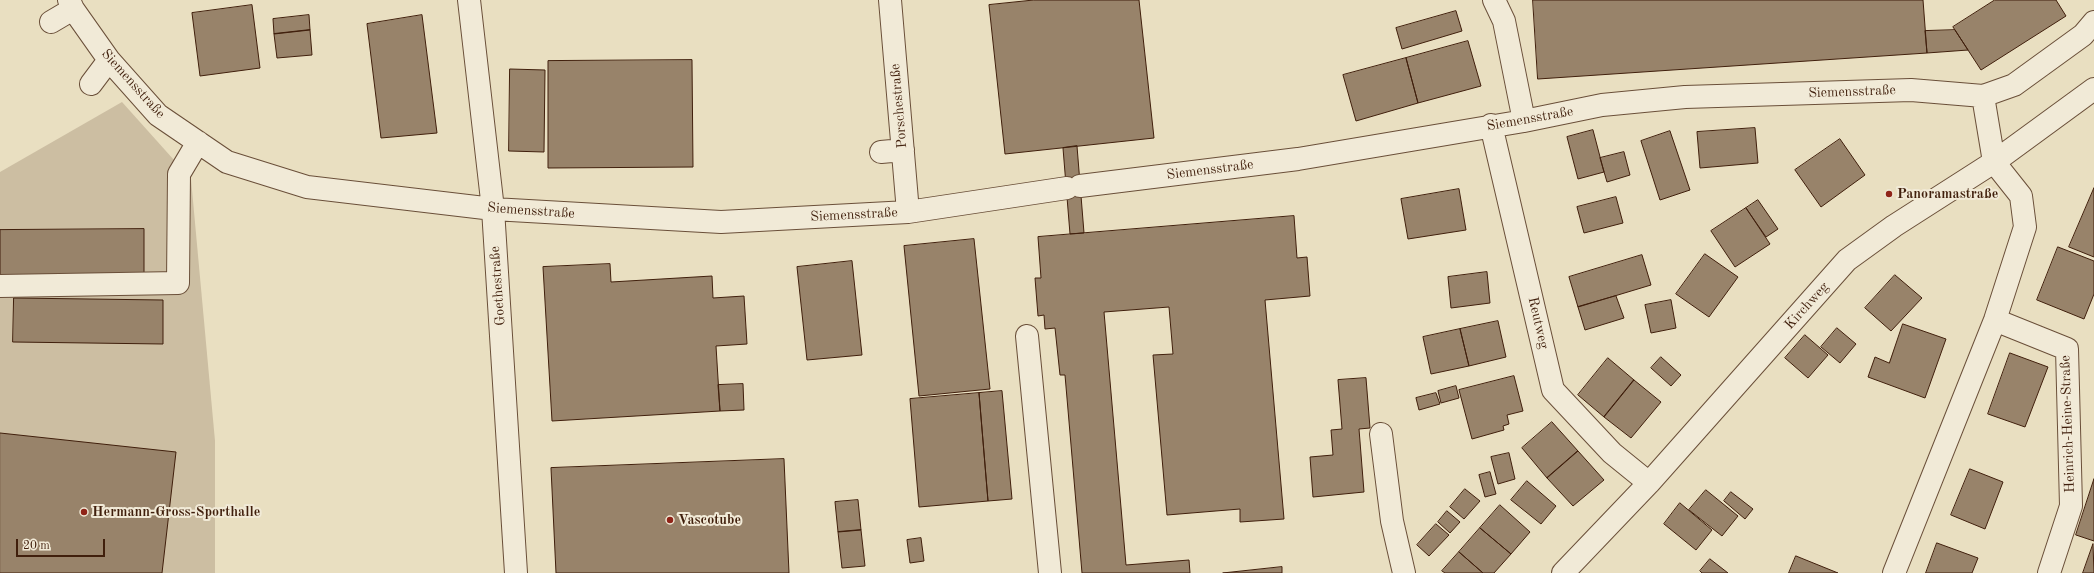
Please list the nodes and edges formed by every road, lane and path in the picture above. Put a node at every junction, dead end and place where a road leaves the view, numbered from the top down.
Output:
1 (469, 0) edge
2 (890, 0) edge
3 (1494, 0) edge
4 (71, 5) edge
5 (51, 22) dead end
6 (2094, 22) edge
7 (109, 60) junction
8 (91, 84) dead end
9 (2094, 89) edge
10 (1982, 96) junction
11 (1524, 121) junction
12 (1492, 126) junction
13 (198, 142) junction
14 (903, 150) junction
15 (881, 152) dead end
16 (1994, 162) junction
17 (493, 209) junction
18 (908, 212) junction
19 (0, 286) edge
20 (1995, 320) junction
21 (1027, 336) dead end
22 (1381, 434) dead end
23 (1649, 483) junction
24 (516, 573) edge
25 (1050, 573) edge
26 (1404, 573) edge
27 (1563, 573) edge
28 (1894, 573) edge
29 (2049, 573) edge

1 - 17 street, Goethestraße
2 - 14 street, Porschestraße
3 - 11 street
4 - 5 street
4 - 7 street, Siemensstraße
6 - 10 street
7 - 8 street
7 - 13 street, Siemensstraße
9 - 16 street, Kirchweg
10 - 11 street, Siemensstraße
10 - 16 street
11 - 12 street, Siemensstraße
12 - 18 street, Siemensstraße
12 - 23 street, Reutweg
13 - 17 street, Siemensstraße
13 - 19 street
14 - 15 street
14 - 18 street, Porschestraße
16 - 20 street
16 - 23 street, Kirchweg
17 - 18 street, Siemensstraße
17 - 24 street, Goethestraße
20 - 28 street
20 - 29 street, Heinrich-Heine-Straße
21 - 25 street
22 - 26 street
23 - 27 street, Kirchweg

